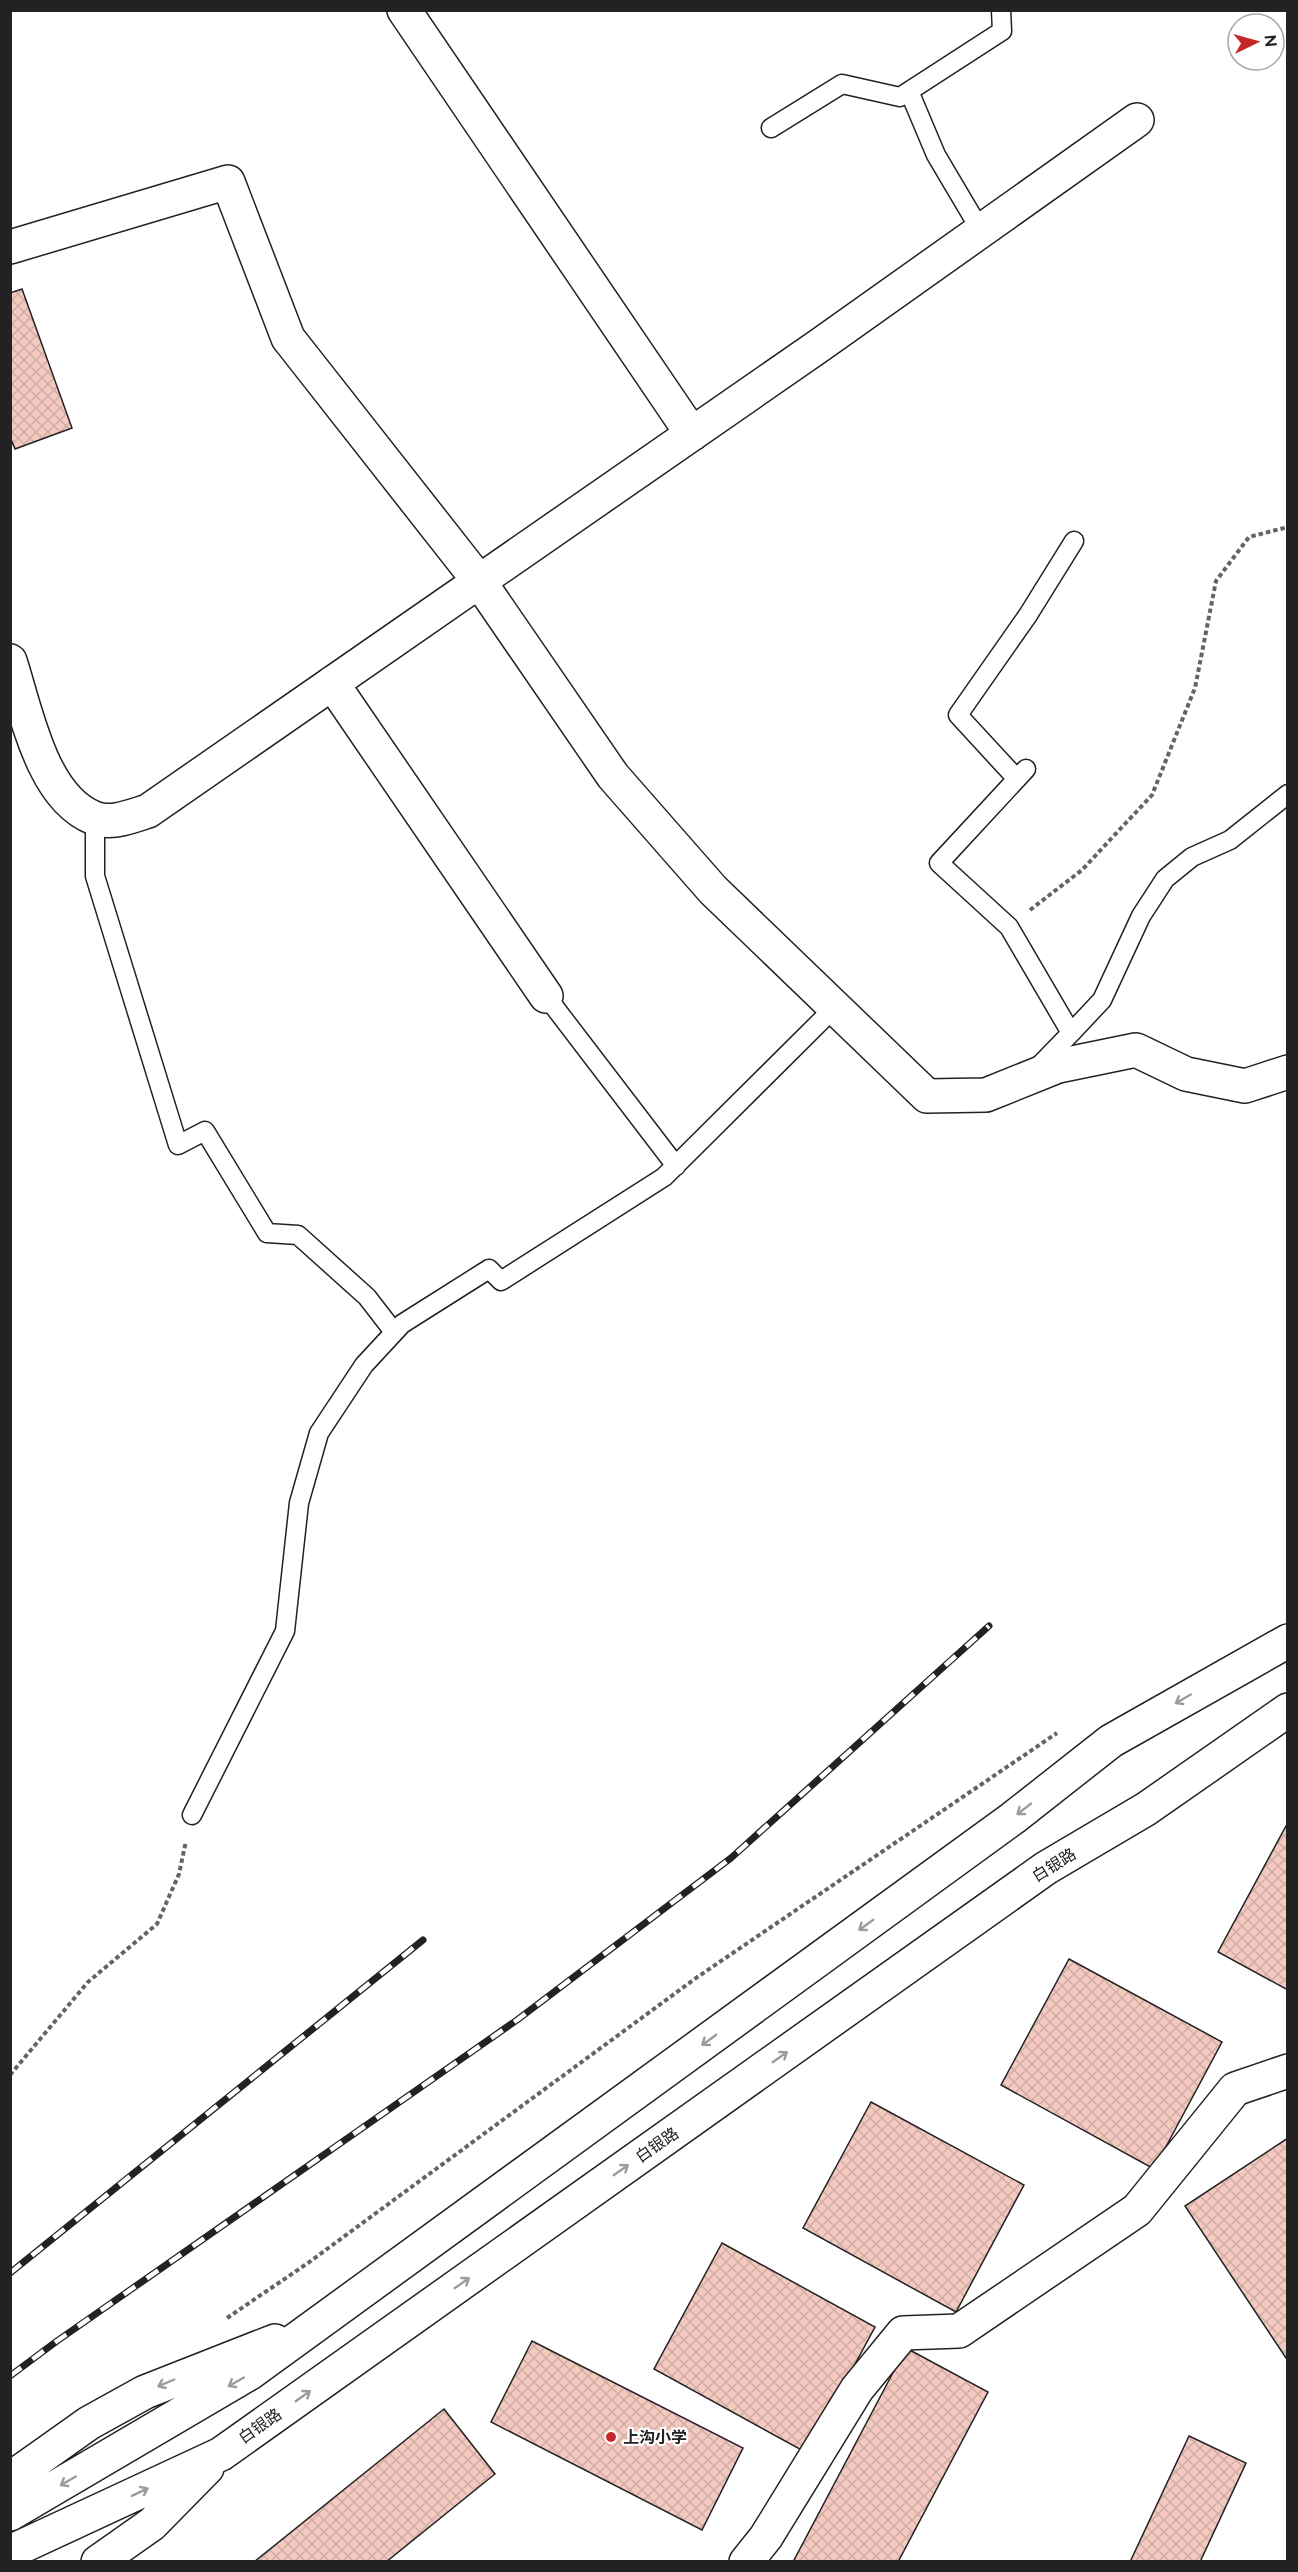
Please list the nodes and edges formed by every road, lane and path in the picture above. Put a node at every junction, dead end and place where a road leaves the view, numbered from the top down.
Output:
1 (404, 10) edge
2 (1001, 10) edge
3 (909, 91) junction
4 (1137, 120) dead end
5 (771, 128) dead end
6 (981, 231) junction
7 (10, 247) edge
8 (692, 434) junction
9 (1287, 527) edge
10 (1074, 541) dead end
11 (479, 582) junction
12 (10, 661) edge
13 (332, 683) junction
14 (1287, 794) edge
15 (95, 819) junction
16 (1009, 927) junction
17 (546, 996) joint
18 (835, 1007) junction
19 (1071, 1033) junction
20 (1287, 1072) edge
21 (1026, 1079) junction
22 (676, 1166) junction
23 (394, 1332) junction
24 (1287, 1641) edge
25 (1287, 1710) edge
26 (1065, 1727) dead end
27 (192, 1815) joint
28 (1287, 2071) edge
29 (10, 2075) edge
30 (221, 2321) dead end
31 (319, 2325) junction
32 (221, 2454) junction
33 (10, 2479) edge
34 (10, 2514) edge
35 (10, 2552) edge
36 (98, 2562) edge
37 (746, 2562) edge

1 - 8 street
2 - 3 lane
3 - 5 lane
3 - 6 lane
4 - 6 street
6 - 8 street
7 - 11 street
8 - 11 street
9 - 16 path
10 - 16 lane
11 - 13 street
11 - 18 street
12 - 15 street
13 - 15 street
13 - 17 street
14 - 19 lane
15 - 23 lane
16 - 19 lane
17 - 22 lane
18 - 21 street
18 - 22 lane
19 - 21 lane
20 - 21 street
22 - 23 lane
23 - 27 lane
24 -> 31 street
32 -> 25 street, 白银路
26 - 30 path
27 - 29 path
28 - 37 street
31 -> 33 street
31 -> 34 street
35 -> 32 street, 白银路
32 - 36 street

